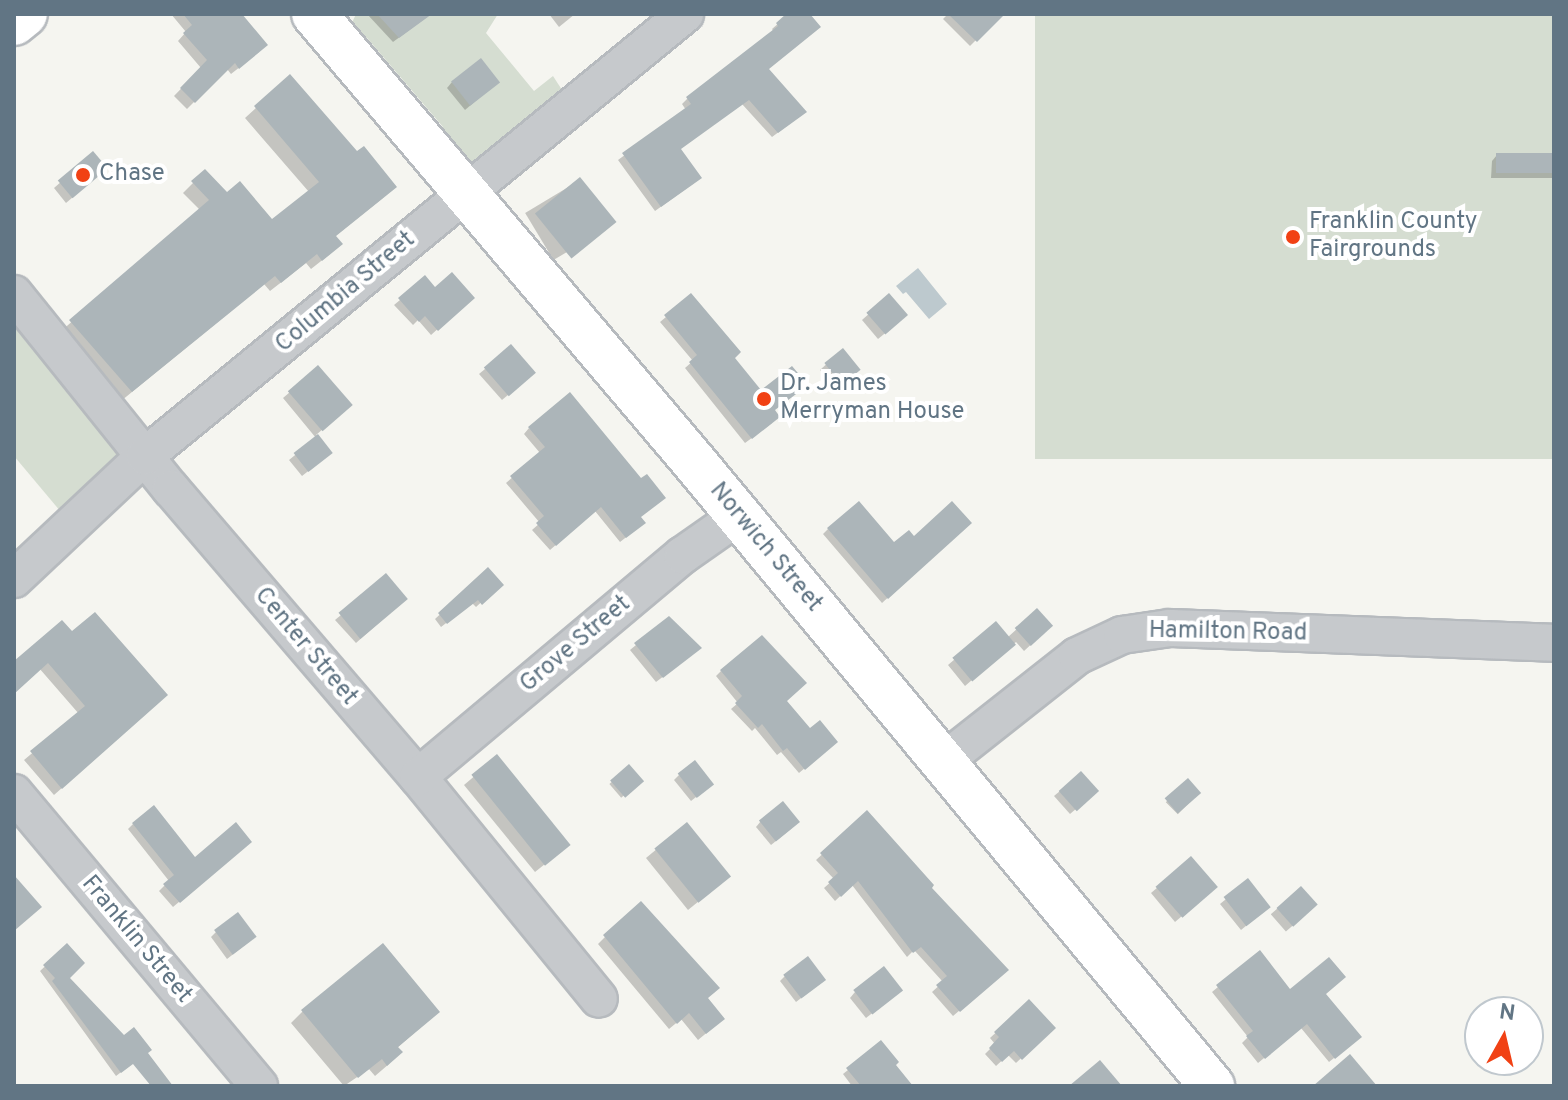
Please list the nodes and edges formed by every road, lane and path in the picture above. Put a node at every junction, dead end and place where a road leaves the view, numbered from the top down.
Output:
1 (25, 14) edge
2 (314, 14) edge
3 (685, 14) edge
4 (14, 23) edge
5 (467, 193) junction
6 (14, 294) edge
7 (145, 456) junction
8 (737, 517) junction
9 (14, 579) edge
10 (1554, 643) edge
11 (944, 761) junction
12 (418, 777) junction
13 (14, 793) edge
14 (599, 999) dead end
15 (259, 1086) edge
16 (1212, 1086) edge

1 - 4 main road
2 - 5 main road, Norwich Street
3 - 5 street, Columbia Street
5 - 7 street, Columbia Street
5 - 8 main road, Norwich Street
6 - 7 street, Center Street
7 - 9 street, Columbia Street
7 - 12 street, Center Street
8 - 11 main road, Norwich Street
8 - 12 street, Grove Street
10 - 11 street, Hamilton Road
11 - 16 main road, Norwich Street
12 - 14 street, Center Street
13 - 15 street, Franklin Street

